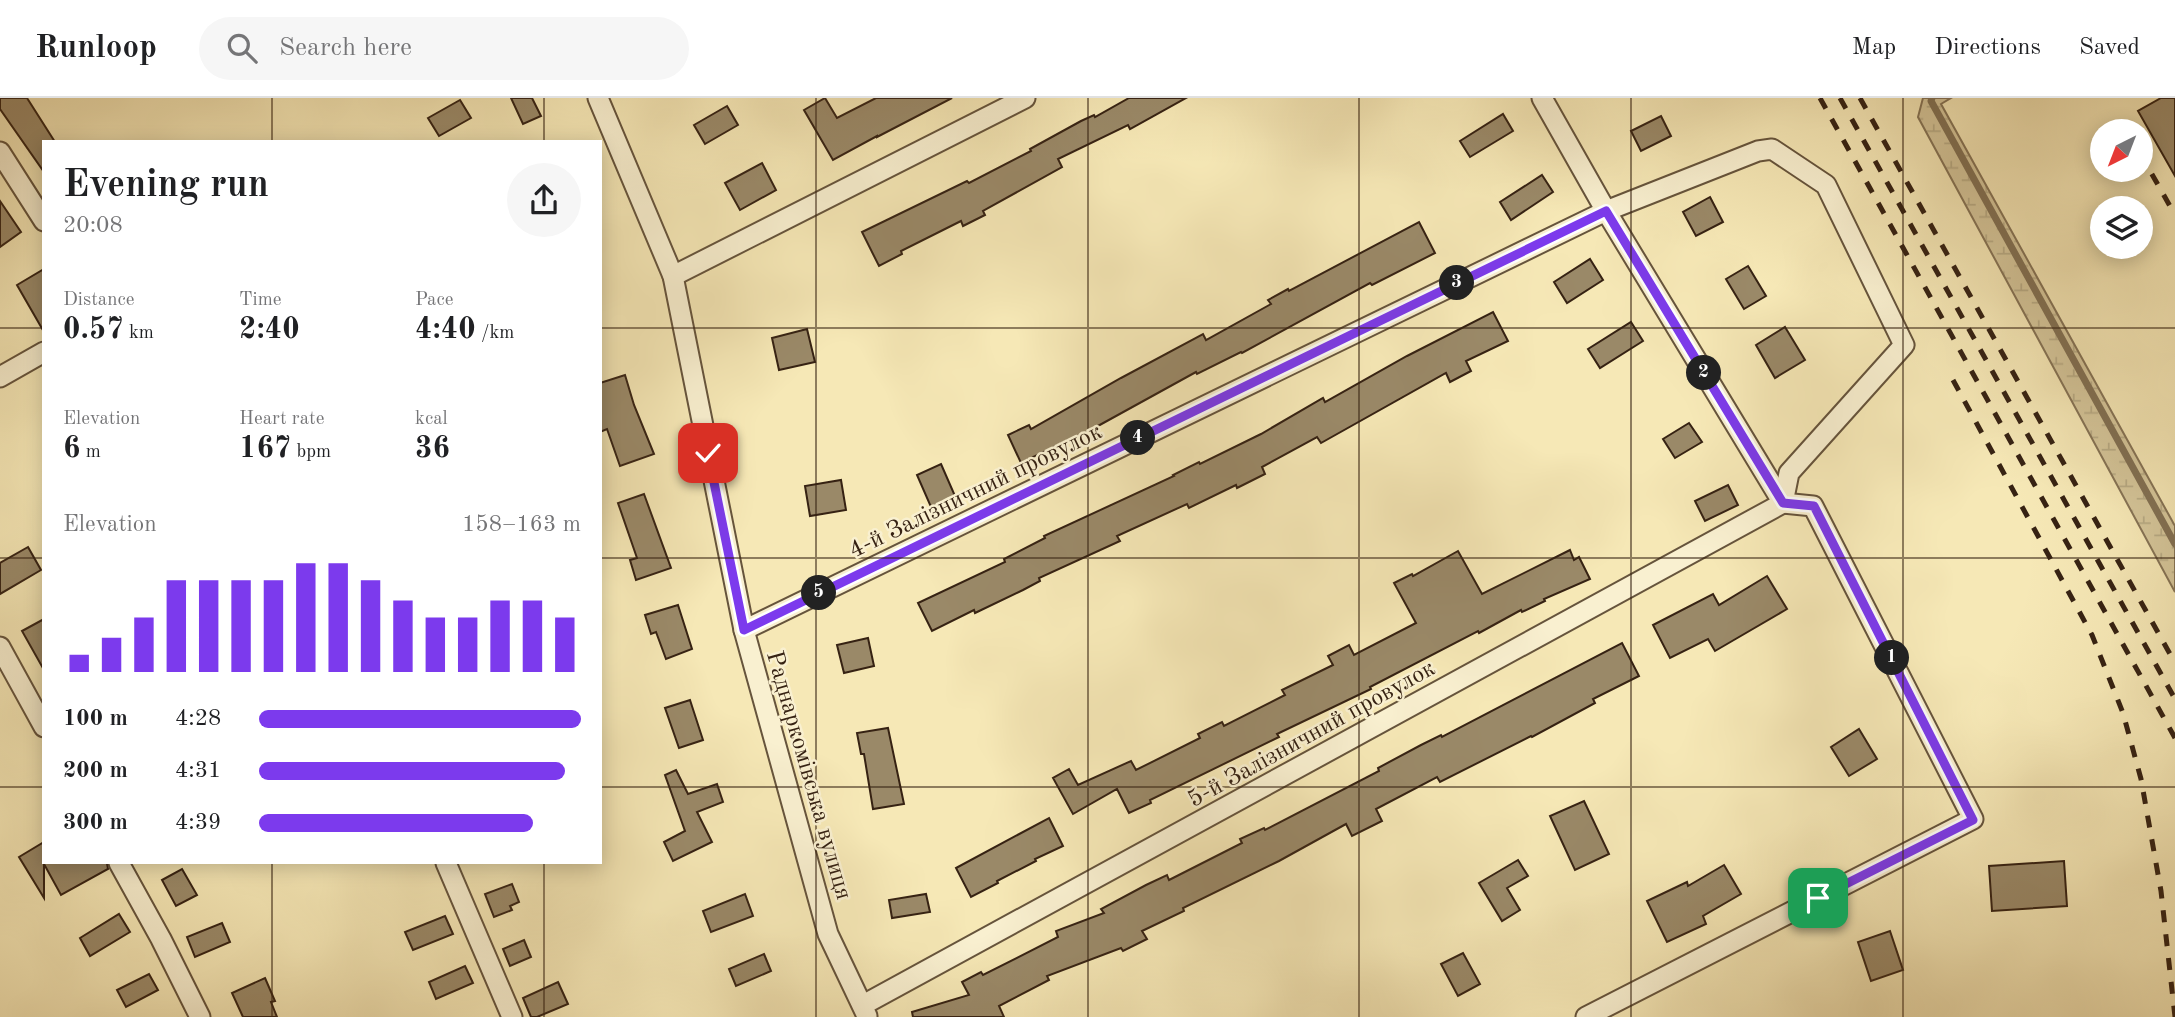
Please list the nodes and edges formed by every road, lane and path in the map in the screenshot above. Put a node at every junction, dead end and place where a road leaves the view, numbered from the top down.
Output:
1 (598, 98) edge
2 (1025, 98) edge
3 (1542, 98) edge
4 (0, 152) edge
5 (1606, 211) junction
6 (42, 218) edge
7 (673, 276) junction
8 (42, 353) edge
9 (0, 377) edge
10 (1783, 503) junction
11 (744, 630) junction
12 (0, 647) edge
13 (42, 723) edge
14 (120, 864) edge
15 (446, 864) edge
16 (865, 1011) edge
17 (200, 1017) edge
18 (512, 1017) edge
19 (1586, 1017) edge

1 - 7 street, Раднаркомівська вулиця
2 - 7 street
3 - 5 street
4 - 6 street
5 - 10 street
5 - 10 street, 4-й Залізничний провулок
5 - 11 street, 4-й Залізничний провулок
7 - 11 street, Раднаркомівська вулиця
8 - 9 street
10 - 16 street, 5-й Залізничний провулок
10 - 19 street
11 - 16 street, Раднаркомівська вулиця
12 - 13 street
14 - 17 street
15 - 18 street

